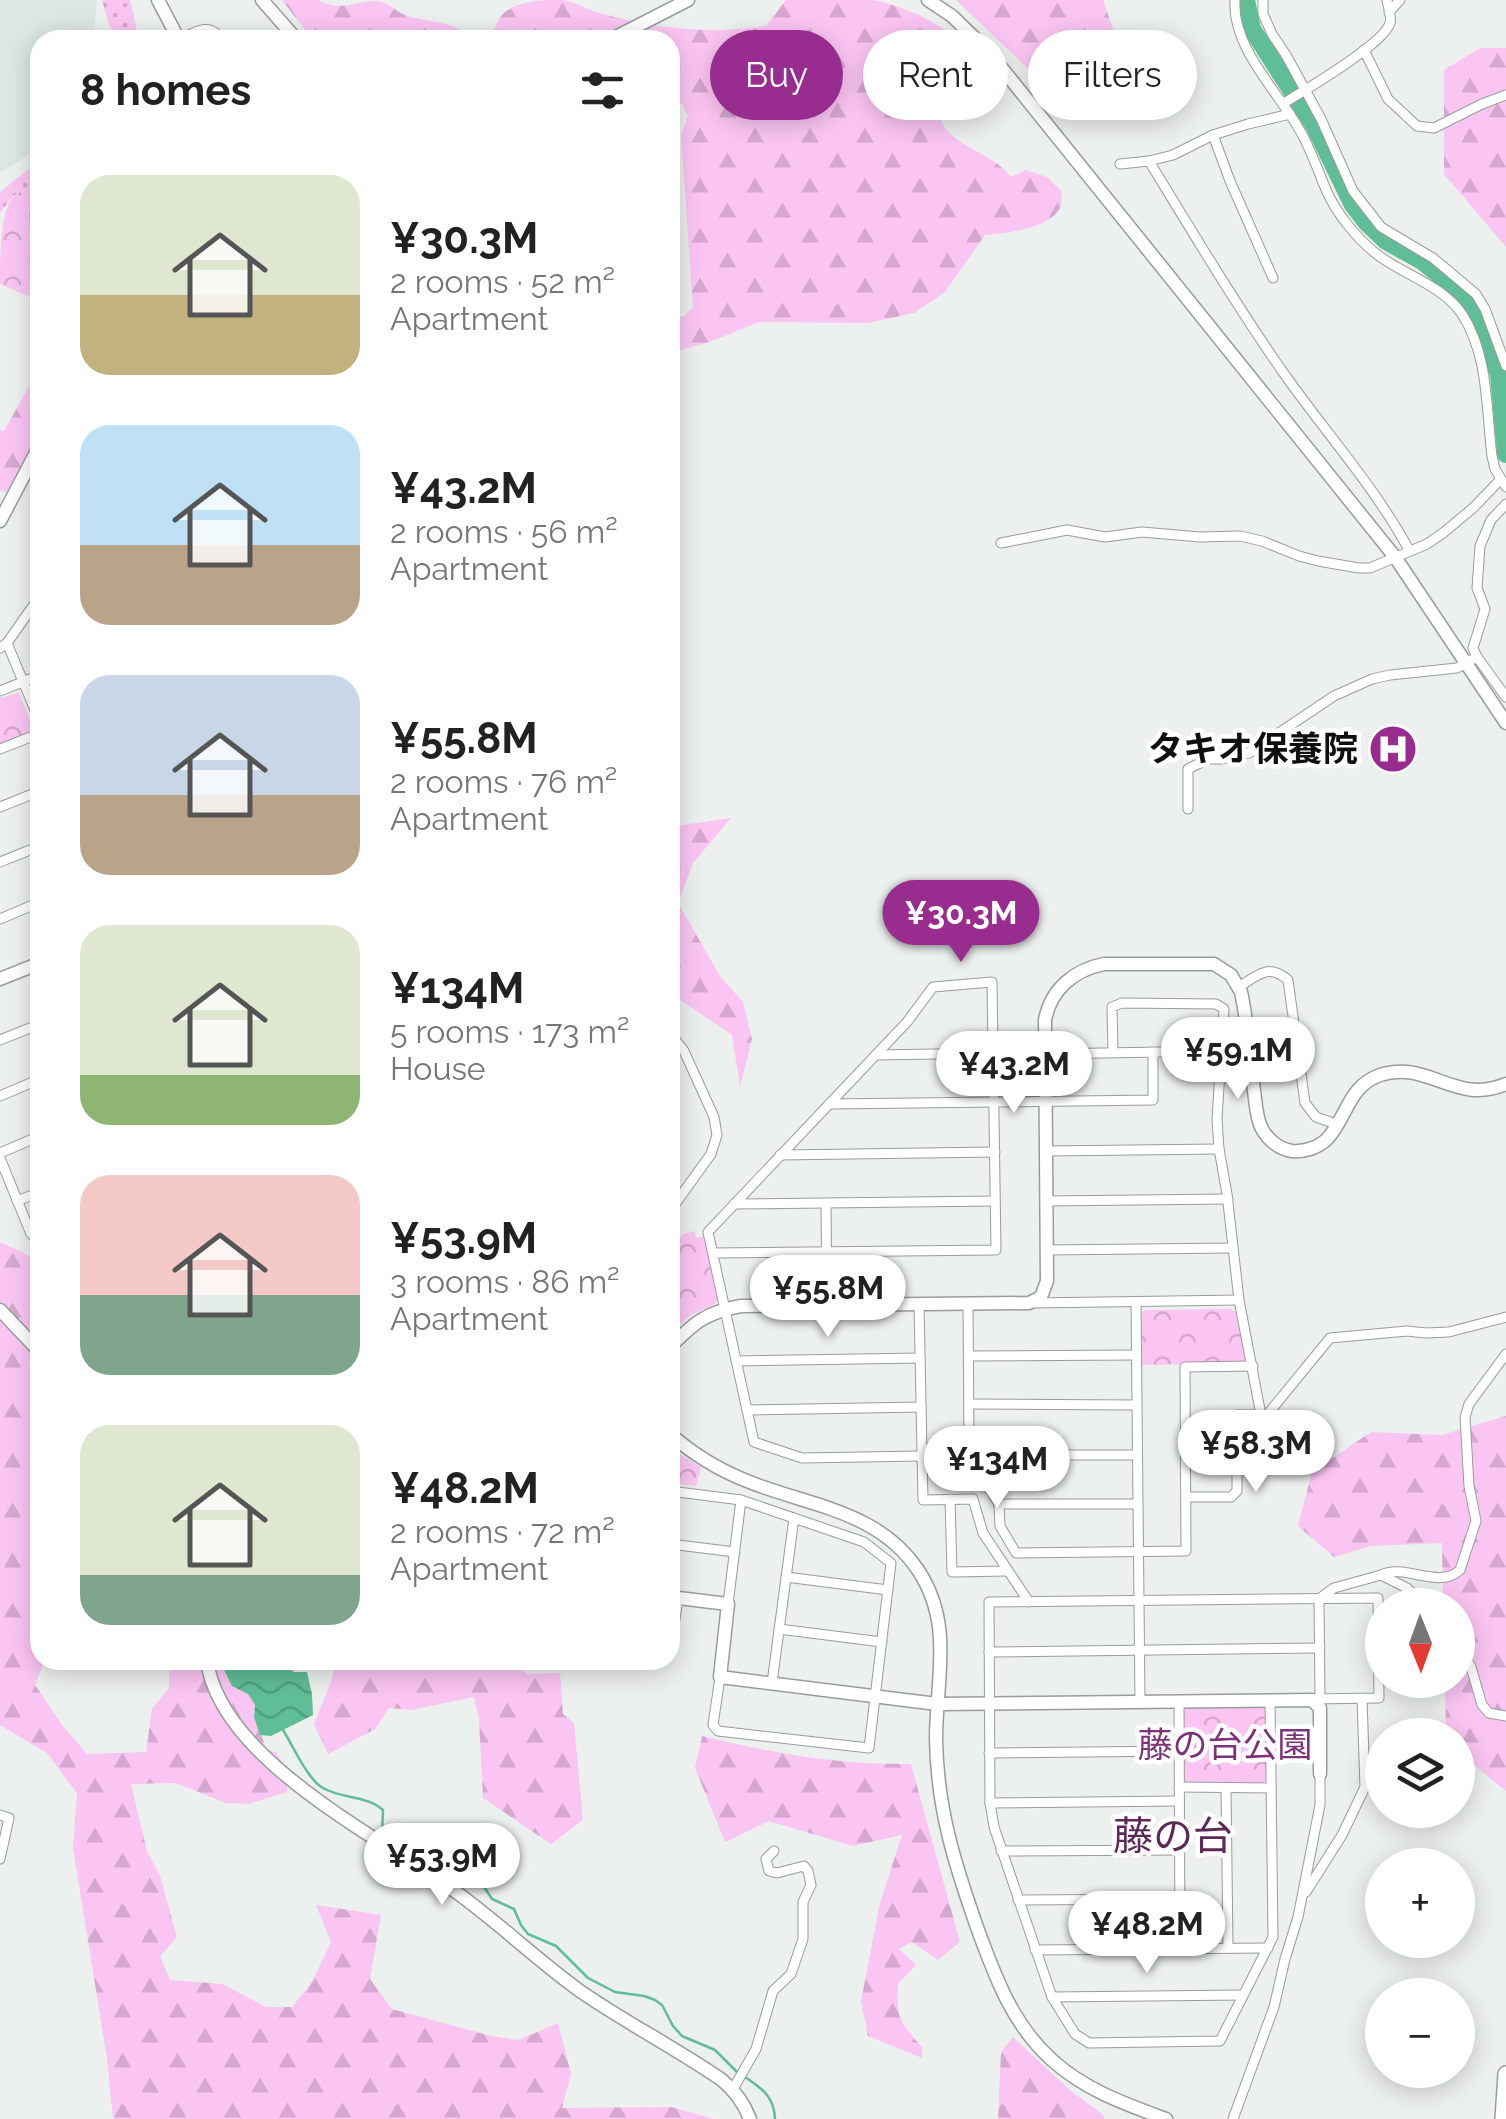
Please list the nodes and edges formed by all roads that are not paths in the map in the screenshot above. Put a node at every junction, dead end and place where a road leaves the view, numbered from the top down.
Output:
1 (158, 0) edge
2 (265, 0) edge
3 (688, 0) edge
4 (928, 0) edge
5 (1235, 0) edge
6 (1262, 0) edge
7 (1387, 0) edge
8 (1400, 0) edge
9 (1389, 12) junction
10 (174, 30) edge
11 (287, 30) edge
12 (630, 30) edge
13 (1364, 50) junction
14 (1304, 92) junction
15 (1506, 95) edge
16 (1286, 102) junction
17 (1290, 114) junction
18 (1214, 135) junction
19 (1149, 160) junction
20 (1120, 164) dead end
21 (1273, 278) dead end
22 (1506, 366) edge
23 (30, 464) edge
24 (1503, 484) edge
25 (1506, 504) edge
26 (0, 521) edge
27 (1001, 542) dead end
28 (1409, 550) junction
29 (1395, 557) junction
30 (30, 610) edge
31 (30, 620) edge
32 (20, 624) junction
33 (4, 645) edge
34 (1472, 660) junction
35 (30, 679) edge
36 (23, 682) junction
37 (0, 691) edge
38 (1506, 697) edge
39 (30, 698) edge
40 (1506, 722) edge
41 (30, 737) edge
42 (0, 750) edge
43 (30, 794) edge
44 (0, 807) edge
45 (1188, 809) dead end
46 (30, 850) edge
47 (0, 862) edge
48 (30, 906) edge
49 (0, 918) edge
50 (30, 967) edge
51 (0, 979) edge
52 (1239, 987) junction
53 (30, 1028) edge
54 (0, 1040) edge
55 (680, 1046) edge
56 (1221, 1051) junction
57 (1113, 1052) junction
58 (1153, 1052) junction
59 (993, 1053) junction
60 (1045, 1054) junction
61 (876, 1055) junction
62 (30, 1083) edge
63 (1506, 1084) edge
64 (0, 1096) edge
65 (994, 1102) junction
66 (1045, 1102) junction
67 (829, 1104) junction
68 (1336, 1124) junction
69 (30, 1141) edge
70 (1220, 1149) junction
71 (1046, 1151) junction
72 (995, 1152) junction
73 (780, 1155) junction
74 (0, 1156) edge
75 (30, 1196) edge
76 (680, 1197) edge
77 (1228, 1199) junction
78 (17, 1201) junction
79 (1046, 1201) junction
80 (996, 1202) junction
81 (826, 1203) junction
82 (734, 1204) junction
83 (30, 1234) edge
84 (1234, 1248) junction
85 (1047, 1250) junction
86 (826, 1252) junction
87 (712, 1253) junction
88 (1239, 1300) junction
89 (1136, 1302) junction
90 (1028, 1303) junction
91 (919, 1304) junction
92 (968, 1304) junction
93 (827, 1306) junction
94 (725, 1309) junction
95 (0, 1310) edge
96 (1506, 1317) edge
97 (680, 1337) edge
98 (30, 1342) edge
99 (1136, 1354) junction
100 (1506, 1354) edge
101 (968, 1356) junction
102 (920, 1358) junction
103 (736, 1361) junction
104 (1253, 1366) junction
105 (969, 1404) junction
106 (1136, 1404) junction
107 (921, 1407) junction
108 (747, 1410) junction
109 (1262, 1415) junction
110 (680, 1443) edge
111 (1136, 1455) junction
112 (922, 1456) junction
113 (972, 1456) junction
114 (680, 1492) edge
115 (1186, 1497) junction
116 (950, 1499) junction
117 (741, 1500) junction
118 (999, 1504) junction
119 (1137, 1504) junction
120 (794, 1518) junction
121 (680, 1545) edge
122 (735, 1552) junction
123 (1138, 1552) junction
124 (1006, 1571) junction
125 (1381, 1575) junction
126 (786, 1577) junction
127 (1407, 1588) edge
128 (888, 1590) junction
129 (680, 1599) edge
130 (1320, 1599) junction
131 (1138, 1600) junction
132 (1028, 1602) junction
133 (728, 1604) junction
134 (779, 1629) junction
135 (882, 1642) junction
136 (1320, 1648) junction
137 (1139, 1650) junction
138 (989, 1652) junction
139 (209, 1670) edge
140 (720, 1677) junction
141 (772, 1683) junction
142 (1475, 1683) edge
143 (875, 1696) junction
144 (1362, 1698) junction
145 (1312, 1699) junction
146 (1270, 1700) junction
147 (1179, 1701) junction
148 (1140, 1702) junction
149 (988, 1703) junction
150 (938, 1704) junction
151 (1503, 1716) edge
152 (989, 1752) junction
153 (1179, 1752) junction
154 (1320, 1774) joint
155 (1179, 1787) junction
156 (1226, 1788) junction
157 (1271, 1788) junction
158 (1179, 1801) junction
159 (990, 1803) junction
160 (0, 1815) edge
161 (1180, 1850) junction
162 (774, 1851) dead end
163 (1001, 1852) junction
164 (0, 1859) edge
165 (1180, 1899) junction
166 (1302, 1899) junction
167 (1018, 1900) junction
168 (1180, 1948) junction
169 (1228, 1948) junction
170 (1268, 1948) junction
171 (1036, 1950) junction
172 (1243, 1994) junction
173 (1052, 1997) junction
174 (1506, 2074) edge
175 (735, 2086) junction
176 (750, 2119) edge
177 (1166, 2119) edge
178 (1233, 2119) edge
179 (1503, 2119) edge

1 - 10 street
2 - 11 street
3 - 12 street
4 - 29 street
5 - 16 street
6 - 14 street
7 - 9 street
8 - 9 street
9 - 13 street
13 - 14 street
13 - 15 street
14 - 16 street
14 - 22 street
16 - 17 street
17 - 18 street
17 - 24 street
18 - 19 street
18 - 21 street
19 - 20 street
19 - 28 street
23 - 26 street
24 - 28 street
25 - 34 street
27 - 29 street
28 - 29 street
29 - 34 street
30 - 32 street
31 - 32 street
32 - 33 street
33 - 36 street
34 - 38 street
34 - 40 street
34 - 45 street
35 - 36 street
36 - 37 street
36 - 39 street
41 - 42 street
43 - 44 street
46 - 47 street
48 - 49 street
50 - 51 street
52 - 60 street
52 - 68 street
52 - 68 street
53 - 54 street
55 - 76 street
56 - 57 street
56 - 58 street
56 - 70 street
57 - 58 street
57 - 60 street
58 - 66 street
59 - 61 street
59 - 61 street
59 - 65 street
60 - 66 street
61 - 67 street
62 - 64 street
63 - 68 street
65 - 66 street
65 - 67 street
65 - 72 street
66 - 71 street
67 - 73 street
69 - 74 street
70 - 71 street
70 - 77 street
71 - 79 street
72 - 73 street
72 - 80 street
73 - 82 street
74 - 78 street
75 - 78 street
77 - 79 street
77 - 84 street
78 - 83 street
79 - 85 street
80 - 81 street
80 - 86 street
81 - 82 street
81 - 86 street
82 - 87 street
84 - 85 street
84 - 88 street
85 - 90 street
86 - 87 street
86 - 93 street
87 - 94 street
88 - 89 street
88 - 104 street
89 - 90 street
89 - 99 street
90 - 92 street
91 - 92 street
91 - 93 street
91 - 102 street
92 - 101 street
93 - 94 street
94 - 97 street
94 - 103 street
95 - 98 street
96 - 109 street
99 - 101 street
99 - 106 street
100 - 125 street
101 - 105 street
102 - 103 street
102 - 107 street
103 - 108 street
104 - 109 street
104 - 115 street
105 - 106 street
105 - 113 street
106 - 111 street
107 - 108 street
107 - 112 street
108 - 112 street
109 - 115 street
110 - 150 street
111 - 113 street
111 - 119 street
112 - 116 street
113 - 118 street
114 - 117 street
115 - 123 street
116 - 124 street
116 - 124 street
117 - 120 street
117 - 122 street
118 - 119 street
118 - 123 street
119 - 123 street
120 - 126 street
120 - 128 street
121 - 122 street
122 - 133 street
123 - 131 street
124 - 132 street
125 - 127 street
125 - 130 street
126 - 128 street
126 - 134 street
128 - 135 street
129 - 133 street
130 - 131 street
130 - 136 street
130 - 144 street
131 - 132 street
131 - 137 street
132 - 138 street
133 - 140 street
134 - 135 street
134 - 141 street
135 - 143 street
136 - 137 street
136 - 145 street
137 - 138 street
137 - 148 street
138 - 149 street
139 - 175 street
140 - 141 street
140 - 143 street
141 - 143 street
142 - 151 street
143 - 150 street
144 - 145 street
144 - 166 street
145 - 146 street
145 - 154 street
146 - 147 street
146 - 157 street
147 - 148 street
147 - 153 street
148 - 149 street
149 - 150 street
149 - 152 street
150 - 177 street
152 - 153 street
152 - 159 street
153 - 155 street
154 - 166 street
155 - 156 street
155 - 158 street
156 - 157 street
156 - 169 street
157 - 170 street
158 - 159 street
158 - 161 street
159 - 163 street
160 - 164 street
161 - 163 street
161 - 165 street
162 - 175 street
163 - 167 street
165 - 167 street
165 - 168 street
166 - 178 street
167 - 171 street
168 - 169 street
168 - 171 street
169 - 170 street
170 - 172 street
171 - 173 street
172 - 173 street
172 - 173 street
174 - 179 main road
175 - 176 street

